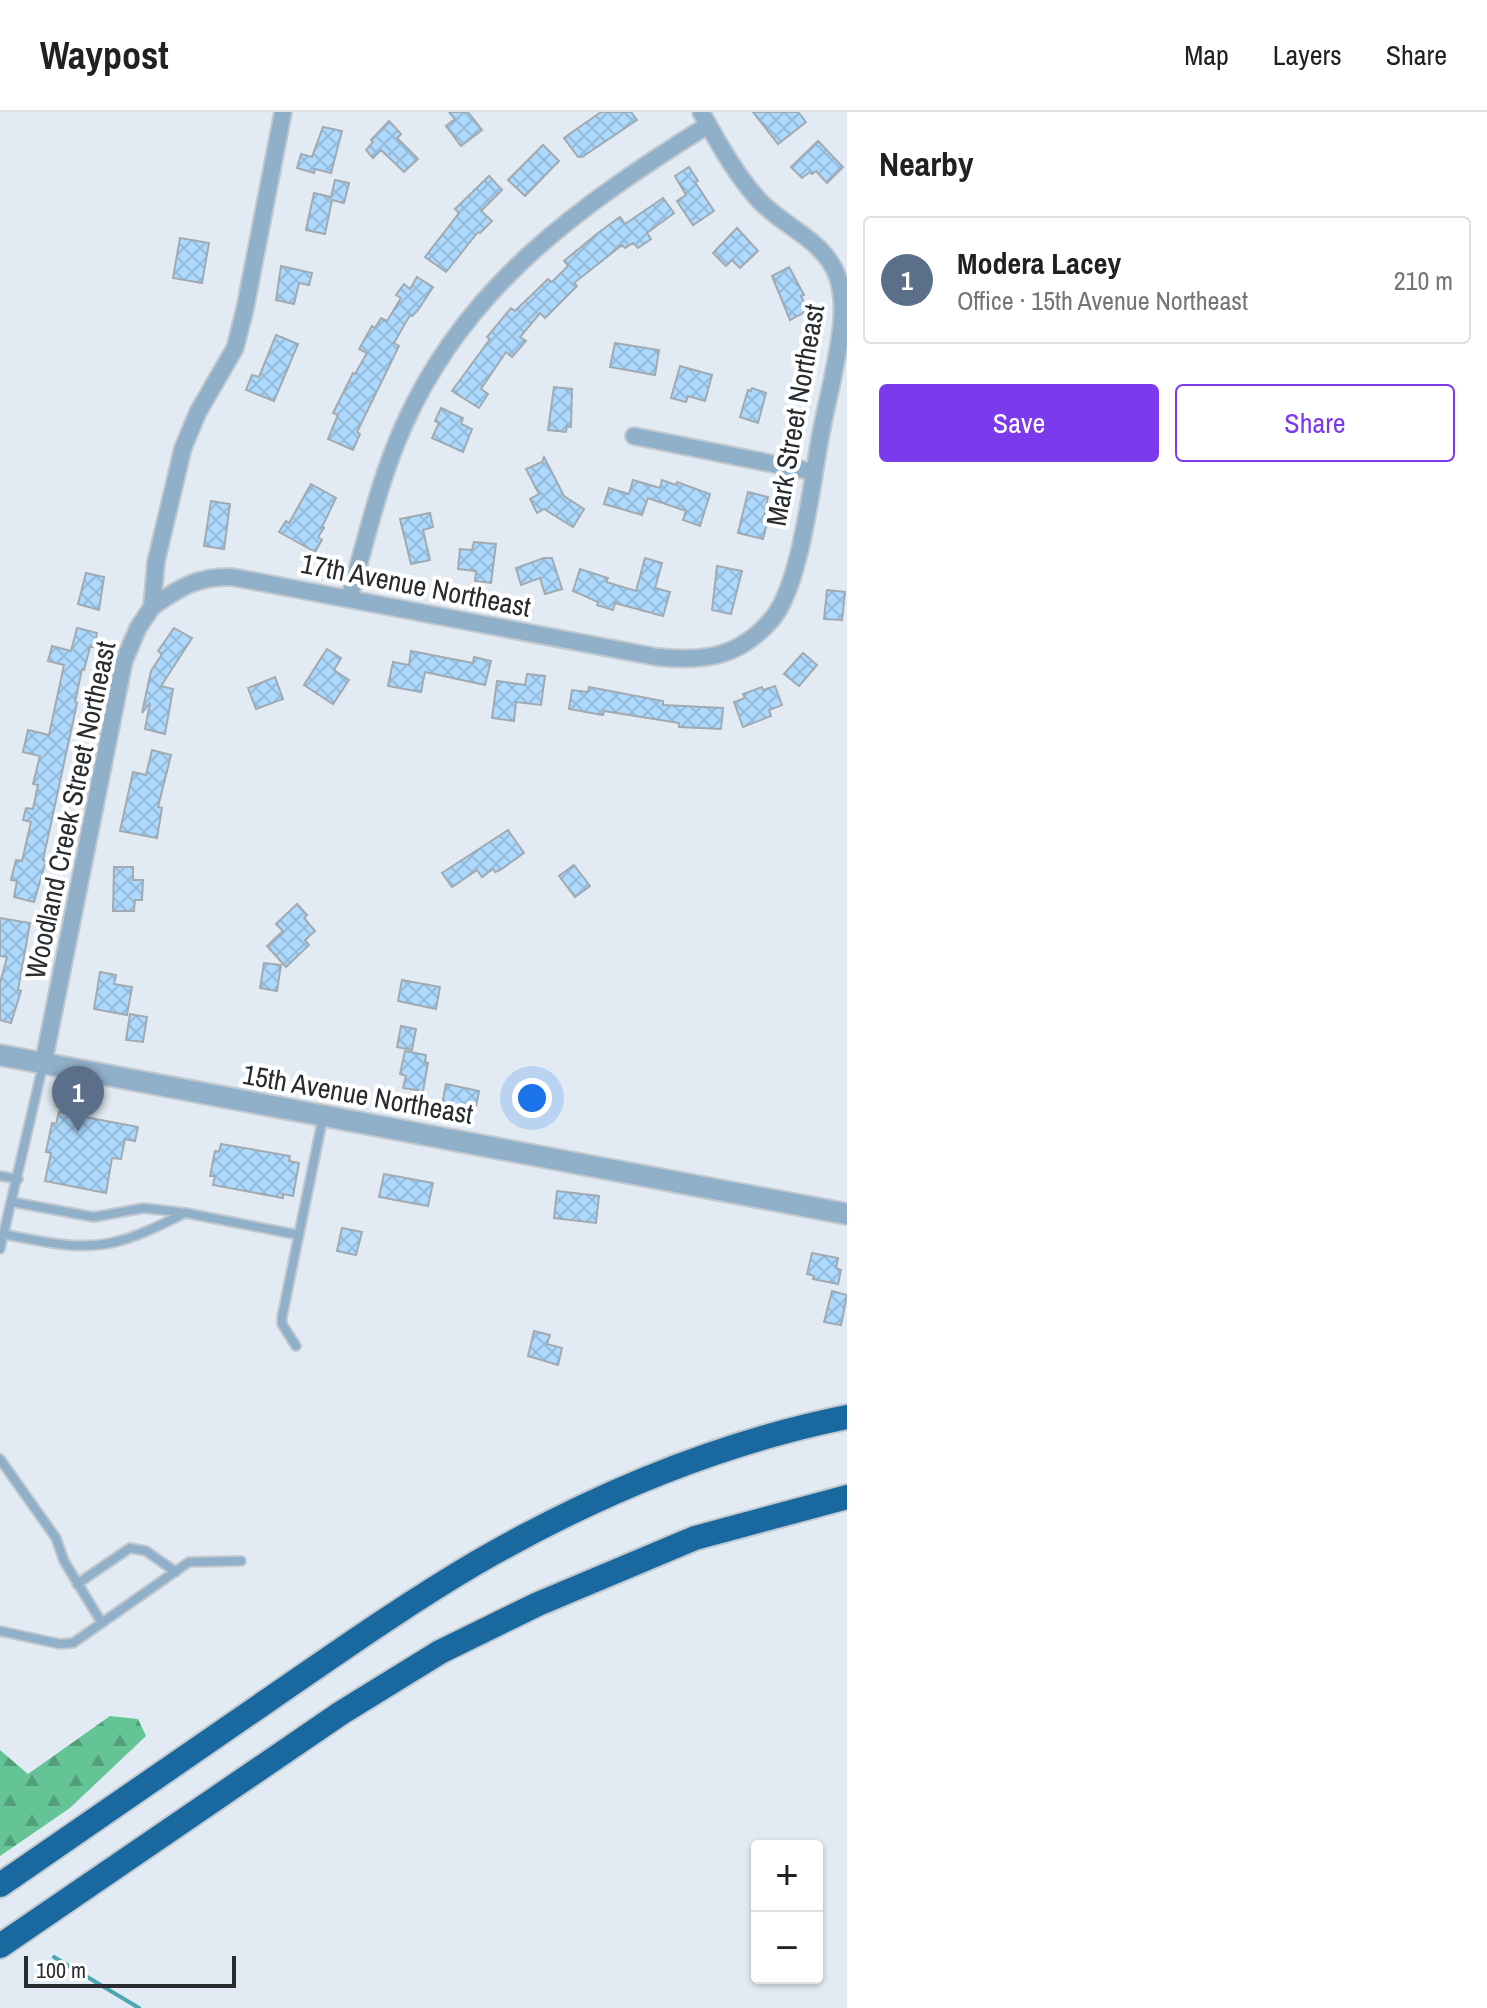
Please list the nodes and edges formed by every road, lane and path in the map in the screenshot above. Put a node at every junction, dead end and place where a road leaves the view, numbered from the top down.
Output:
1 (283, 112) edge
2 (704, 119) edge
3 (634, 436) dead end
4 (814, 472) junction
5 (349, 599) junction
6 (152, 607) junction
7 (678, 659) joint
8 (0, 1055) edge
9 (43, 1065) junction
10 (323, 1116) junction
11 (0, 1176) edge
12 (18, 1179) junction
13 (12, 1202) junction
14 (186, 1213) junction
15 (847, 1214) edge
16 (3, 1234) junction
17 (299, 1235) junction
18 (0, 1249) edge
19 (296, 1346) dead end
20 (847, 1417) edge
21 (0, 1459) edge
22 (847, 1497) edge
23 (241, 1561) dead end
24 (176, 1572) junction
25 (77, 1584) junction
26 (102, 1623) junction
27 (0, 1631) edge
28 (0, 1885) edge
29 (0, 1946) edge

1 - 6 street, Woodland Creek Street Northeast
2 - 4 street, Mark Street Northeast
2 - 5 street
3 - 4 street
4 - 7 street, Mark Street Northeast
5 - 6 street, 17th Avenue Northeast
5 - 7 street, 17th Avenue Northeast
6 - 9 street, Woodland Creek Street Northeast
8 - 9 street, 15th Avenue Northeast
9 - 10 street, 15th Avenue Northeast
9 - 12 lane
10 - 15 street, 15th Avenue Northeast
10 - 17 lane
11 - 12 lane
12 - 13 lane
13 - 14 lane
13 - 16 lane
14 - 16 lane
14 - 17 lane
16 - 18 lane
17 - 19 lane
20 - 28 highway
21 - 25 lane
22 - 29 highway
23 - 24 lane
24 - 25 lane
24 - 26 lane
25 - 26 lane
26 - 27 lane

